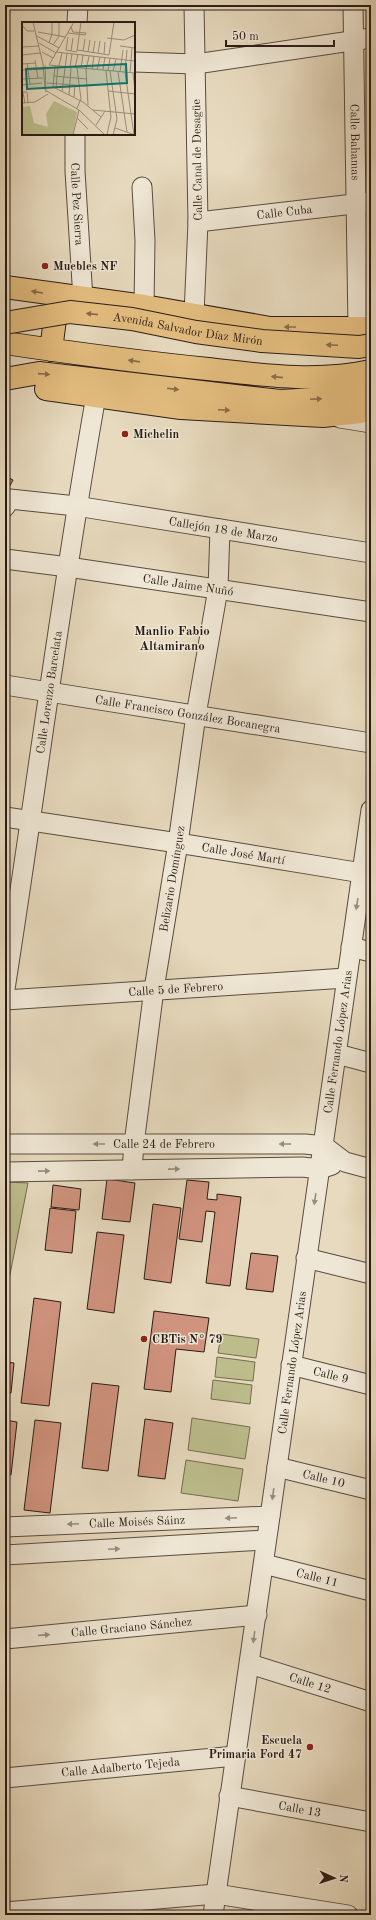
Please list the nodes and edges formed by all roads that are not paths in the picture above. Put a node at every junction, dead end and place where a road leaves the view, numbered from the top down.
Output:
1 (78, 5) edge
2 (194, 5) edge
3 (353, 5) edge
4 (77, 22) edge
5 (362, 40) edge
6 (135, 62) edge
7 (196, 64) junction
8 (75, 135) edge
9 (142, 187) dead end
10 (363, 203) edge
11 (198, 222) junction
12 (5, 287) edge
13 (58, 296) junction
14 (82, 299) junction
15 (144, 306) junction
16 (194, 315) junction
17 (5, 323) edge
18 (365, 327) edge
19 (5, 343) edge
20 (371, 345) edge
21 (51, 350) junction
22 (371, 371) edge
23 (5, 379) edge
24 (5, 384) edge
25 (371, 390) edge
26 (96, 396) junction
27 (371, 408) edge
28 (323, 416) junction
29 (371, 423) edge
30 (7, 503) edge
31 (76, 506) junction
32 (220, 529) junction
33 (371, 553) edge
34 (5, 559) edge
35 (68, 566) junction
36 (218, 589) junction
37 (371, 612) edge
38 (5, 685) edge
39 (50, 692) junction
40 (196, 715) junction
41 (371, 743) edge
42 (371, 810) edge
43 (5, 817) edge
44 (31, 821) junction
45 (178, 843) junction
46 (368, 852) edge
47 (362, 873) junction
48 (10, 925) edge
49 (351, 947) junction
50 (371, 952) edge
51 (346, 978) junction
52 (5, 989) edge
53 (154, 989) junction
54 (5, 1000) edge
55 (337, 1054) junction
56 (371, 1063) edge
57 (5, 1144) edge
58 (134, 1144) junction
59 (324, 1146) junction
60 (345, 1162) junction
61 (320, 1169) junction
62 (371, 1169) edge
63 (132, 1170) junction
64 (5, 1172) edge
65 (306, 1258) junction
66 (371, 1274) edge
67 (291, 1365) junction
68 (371, 1385) edge
69 (277, 1467) junction
70 (371, 1490) edge
71 (270, 1516) junction
72 (5, 1527) edge
73 (266, 1540) junction
74 (5, 1555) edge
75 (264, 1564) junction
76 (371, 1591) edge
77 (257, 1615) junction
78 (5, 1639) edge
79 (250, 1664) junction
80 (371, 1702) edge
81 (235, 1756) junction
82 (5, 1778) edge
83 (229, 1796) junction
84 (371, 1822) edge
85 (216, 1894) junction
86 (5, 1912) edge
87 (213, 1915) edge
88 (348, 1915) edge

1 - 4 street
2 - 7 street, Calle Canal de Desagüe
3 - 5 street, Calle Bahamas
5 - 7 street
5 - 10 street, Calle Bahamas
6 - 7 street
7 - 11 street, Calle Canal de Desagüe
8 - 14 street, Calle Pez Sierra
9 - 15 street
10 - 11 street, Calle Cuba
10 - 18 street, Calle Bahamas
11 - 16 street, Calle Canal de Desagüe
13 -> 12 main road, Avenida Salvador Díaz Mirón
13 - 14 main road, Avenida Salvador Díaz Mirón
13 - 21 main road
14 - 15 main road, Avenida Salvador Díaz Mirón
15 - 16 main road, Avenida Salvador Díaz Mirón
18 -> 16 main road, Avenida Salvador Díaz Mirón
20 -> 17 main road, Avenida Salvador Díaz Mirón, bridge
19 - 21 main road
22 -> 21 main road
23 -> 25 main road
24 - 26 main road
26 -> 28 main road
26 - 31 street, Calle Lorenzo Barcelata
27 - 28 main road
28 - 29 street
30 - 31 street, Callejón 18 de Marzo
31 - 32 street, Callejón 18 de Marzo
31 - 35 street, Calle Lorenzo Barcelata
32 - 33 street, Callejón 18 de Marzo
32 - 36 street, Belizario Domínguez
34 - 35 street, Calle Jaime Nuñó
35 - 36 street, Calle Jaime Nuñó
35 - 39 street, Calle Lorenzo Barcelata
36 - 37 street, Calle Jaime Nuñó
36 - 40 street, Belizario Domínguez
38 - 39 street, Calle Francisco González Bocanegra
39 - 40 street, Calle Francisco González Bocanegra
39 - 44 street, Calle Lorenzo Barcelata
40 - 41 street, Calle Francisco González Bocanegra
40 - 45 street, Belizario Domínguez
42 - 46 street, Calle Fernando López Arias
43 - 44 street, Calle José Martí
44 - 45 street, Calle José Martí
44 - 48 street, Calle Lorenzo Barcelata
45 - 47 street, Calle José Martí
45 - 53 street, Belizario Domínguez
46 - 47 street, Calle Fernando López Arias
47 -> 49 street, Calle Fernando López Arias
48 - 52 street, Calle Lorenzo Barcelata
49 - 50 street
49 - 51 street, Calle Fernando López Arias
51 - 53 street, Calle 5 de Febrero
51 - 55 street, Calle Fernando López Arias
53 - 54 street, Calle 5 de Febrero
53 - 58 street, Belizario Domínguez
55 - 56 street
55 - 59 street, Calle Fernando López Arias
58 -> 57 street, Calle 24 de Febrero
59 -> 58 street, Calle 24 de Febrero
58 - 63 street, Belizario Domínguez
59 - 60 street
59 - 61 street, Calle Fernando López Arias
60 - 61 street
60 - 62 street
63 -> 61 street, Calle 24 de Febrero
61 -> 65 street, Calle Fernando López Arias
64 -> 63 street, Calle 24 de Febrero
65 - 66 street
65 - 67 street, Calle Fernando López Arias
67 - 68 street, Calle 9
67 - 69 street, Calle Fernando López Arias
69 - 70 street, Calle 10
69 -> 71 street, Calle Fernando López Arias
71 -> 72 street, Calle Moisés Sáinz
71 - 73 street, Calle Fernando López Arias
74 -> 73 street, Calle Moisés Sáinz
73 - 75 street, Calle Fernando López Arias
75 - 76 street, Calle 11
75 - 77 street, Calle Fernando López Arias
78 -> 77 street, Calle Graciano Sánchez
77 -> 79 street, Calle Fernando López Arias
79 - 80 street, Calle 12
79 - 81 street, Calle Fernando López Arias
81 - 82 street, Calle Adalberto Tejeda
81 - 83 street, Calle Fernando López Arias
83 - 84 street, Calle 13
83 - 85 street, Calle Fernando López Arias
85 - 86 street
85 - 87 street, Calle Fernando López Arias
85 - 88 street

